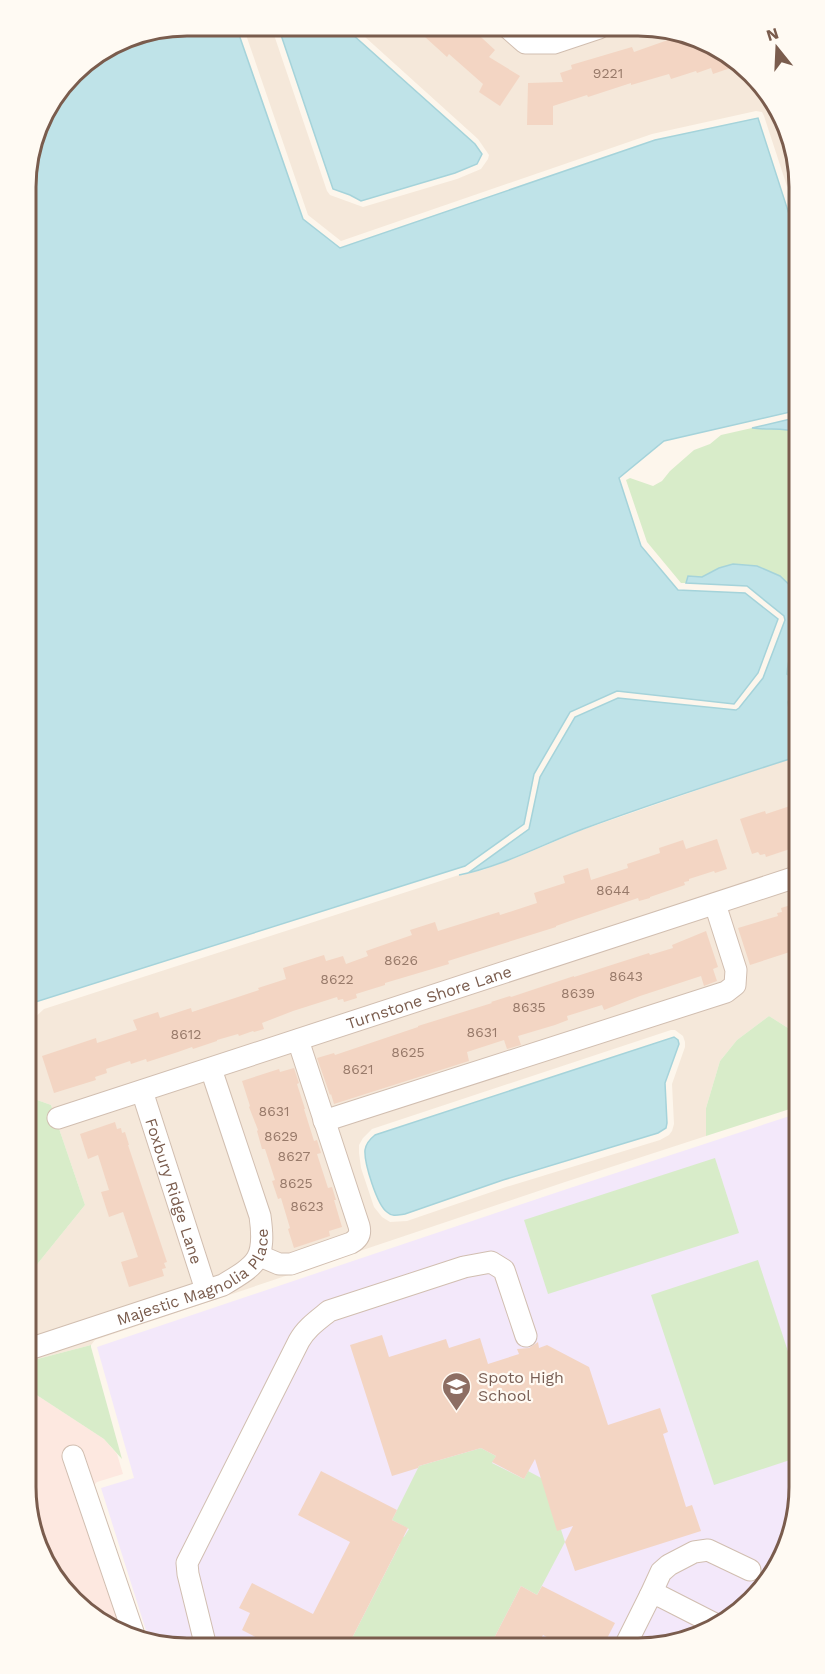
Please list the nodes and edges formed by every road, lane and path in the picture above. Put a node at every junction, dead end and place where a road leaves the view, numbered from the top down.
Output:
1 (518, 36) edge
2 (575, 36) edge
3 (789, 879) edge
4 (715, 904) junction
5 (298, 1040) junction
6 (211, 1069) junction
7 (142, 1091) junction
8 (58, 1119) dead end
9 (324, 1121) junction
10 (260, 1256) junction
11 (206, 1290) junction
12 (526, 1336) dead end
13 (36, 1347) edge
14 (73, 1456) dead end
15 (750, 1570) dead end
16 (650, 1596) junction
17 (709, 1621) edge
18 (132, 1628) edge
19 (204, 1638) edge
20 (629, 1638) edge

1 - 2 street
3 - 4 street, Turnstone Shore Lane
4 - 5 street, Turnstone Shore Lane
4 - 9 street
5 - 6 street, Turnstone Shore Lane
5 - 9 street
6 - 7 street, Turnstone Shore Lane
6 - 10 street, Majestic Magnolia Place
7 - 8 street, Turnstone Shore Lane
7 - 11 street, Foxbury Ridge Lane
9 - 10 street
10 - 11 street, Majestic Magnolia Place
11 - 13 street, Majestic Magnolia Place
12 - 19 street
14 - 18 street
15 - 16 street
16 - 17 street
16 - 20 street

